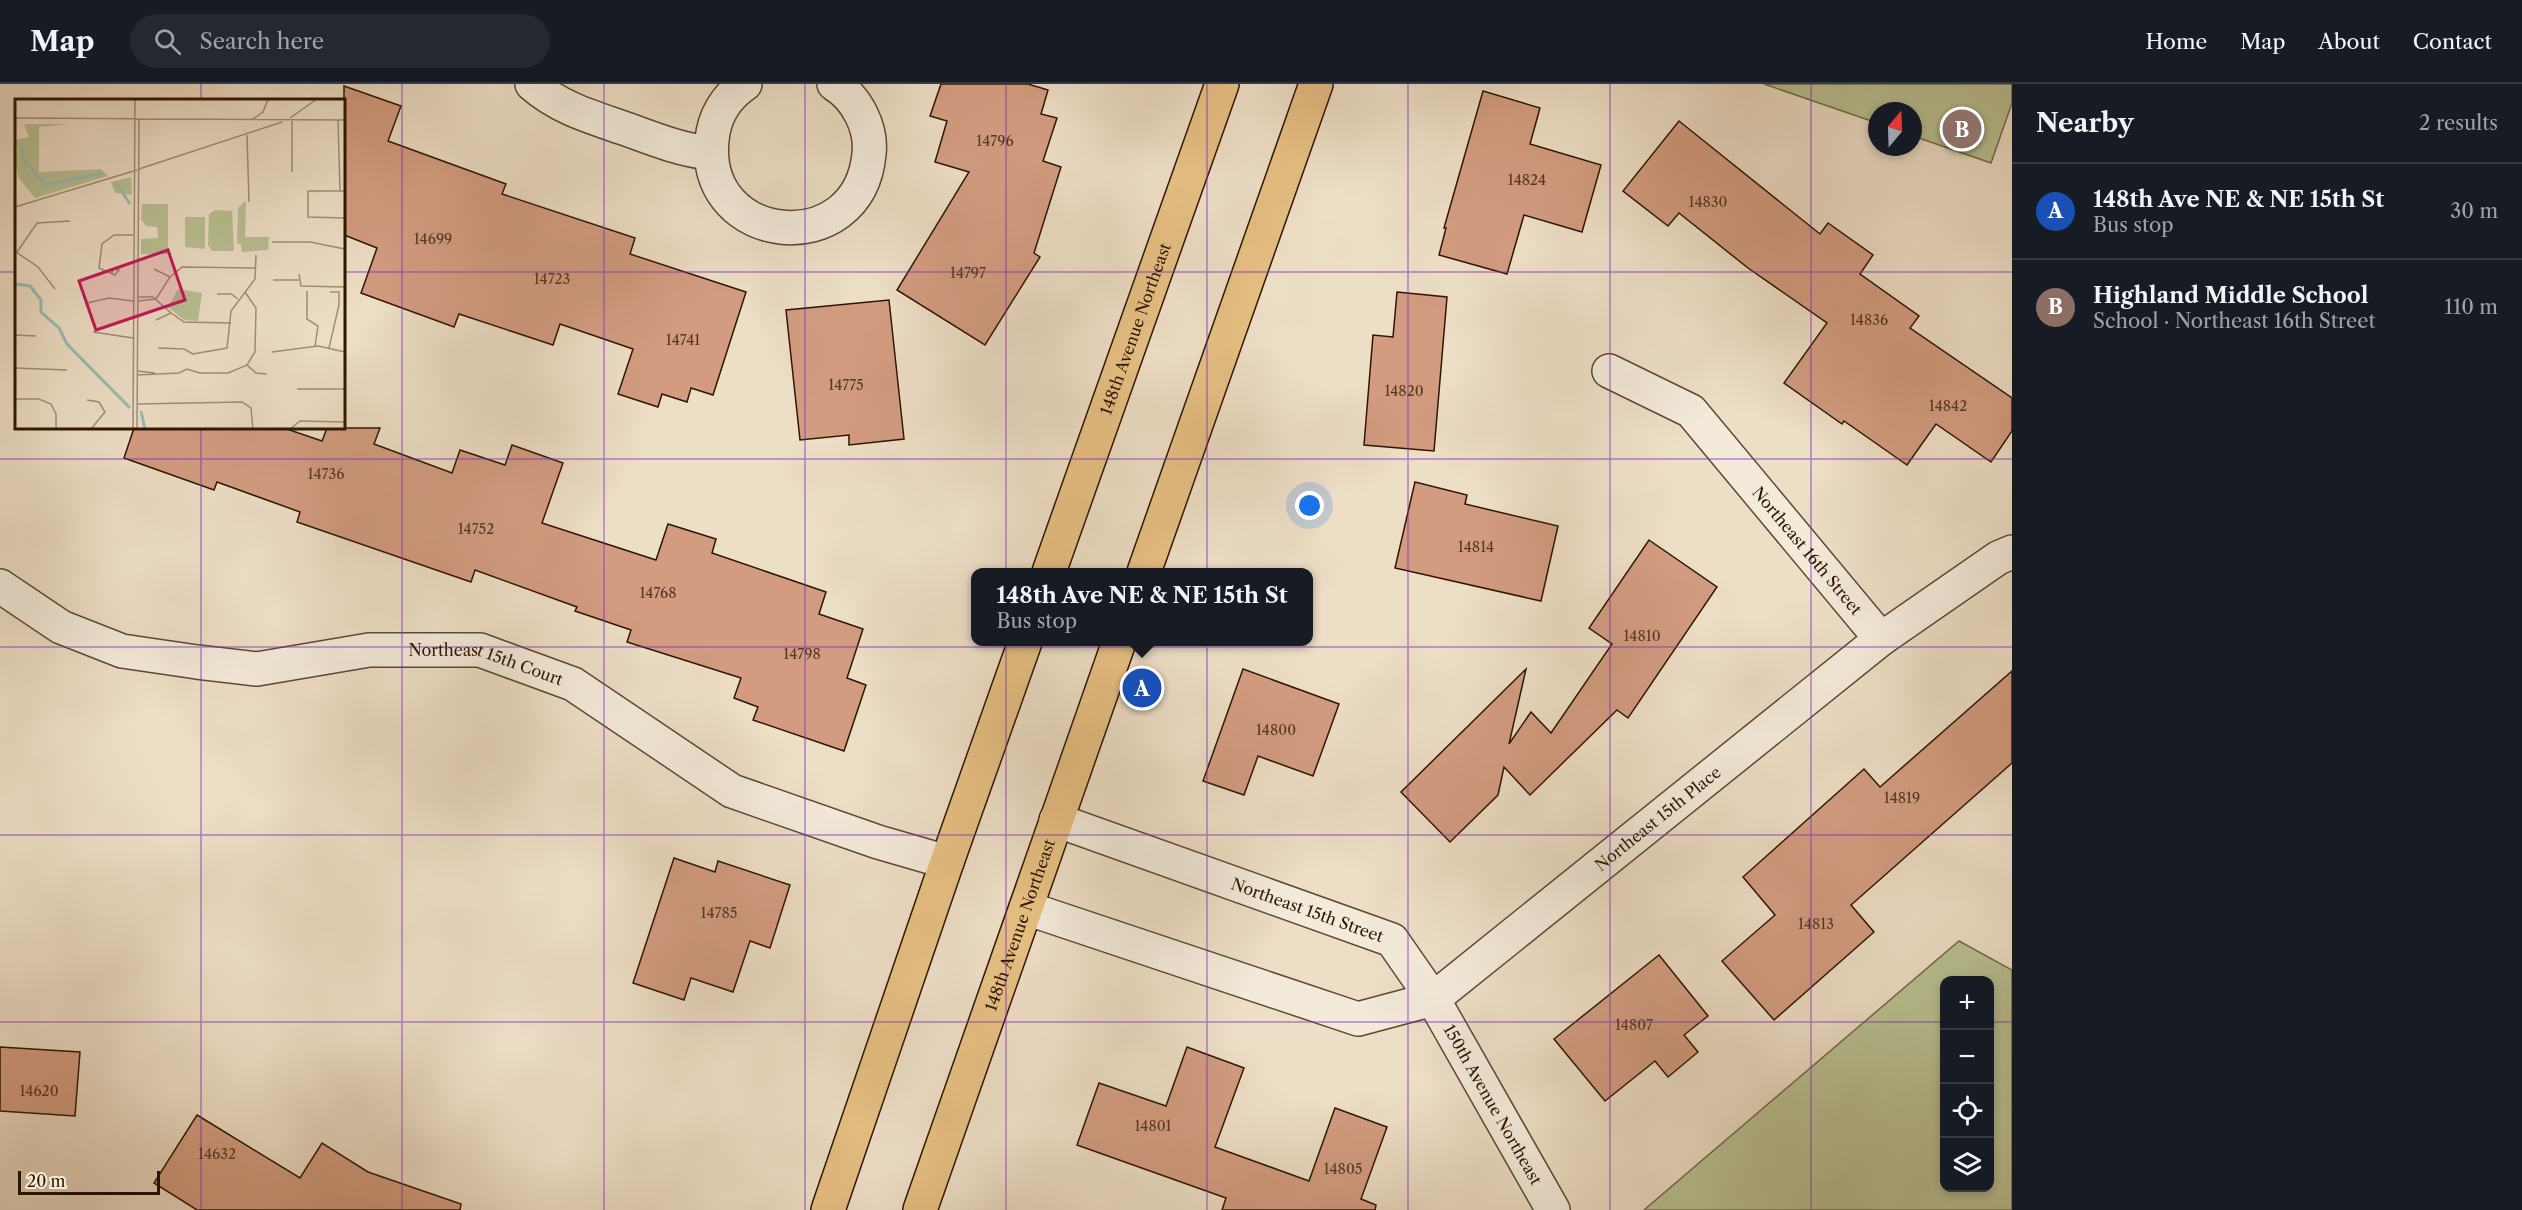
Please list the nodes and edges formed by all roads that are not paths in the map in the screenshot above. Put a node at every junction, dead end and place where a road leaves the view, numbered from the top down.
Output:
1 (532, 84) edge
2 (745, 84) edge
3 (834, 84) edge
4 (1222, 84) edge
5 (1316, 84) edge
6 (710, 153) junction
7 (1609, 371) dead end
8 (2012, 552) edge
9 (1051, 568) edge
10 (1146, 568) edge
11 (0, 586) edge
12 (1881, 639) junction
13 (1024, 646) edge
14 (1118, 646) edge
15 (1056, 820) junction
16 (946, 862) junction
17 (1026, 908) junction
18 (1433, 999) junction
19 (828, 1210) edge
20 (920, 1210) edge
21 (1553, 1210) edge

1 - 6 street
2 - 6 street
3 - 6 street
4 - 9 main road, 148th Avenue Northeast
5 - 10 main road
7 - 12 street, Northeast 16th Street
8 - 12 street
11 - 16 street, Northeast 15th Court
12 - 18 street, Northeast 15th Place
13 - 16 main road
14 - 15 main road, 148th Avenue Northeast
15 - 17 main road, 148th Avenue Northeast
15 - 18 street, Northeast 15th Street
16 - 19 main road
17 - 18 street
17 - 20 main road, 148th Avenue Northeast
18 - 21 street, 150th Avenue Northeast

